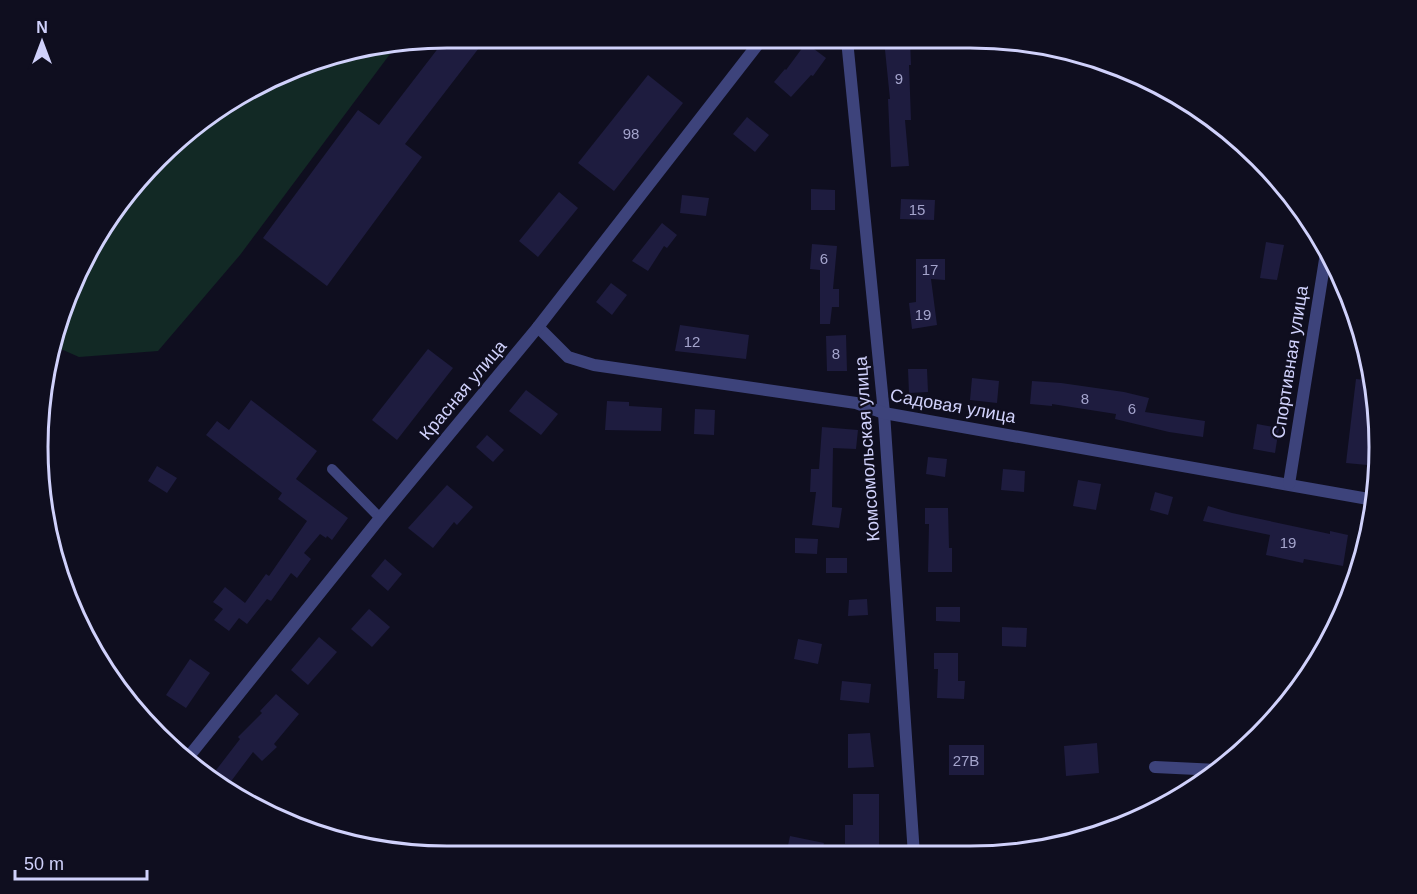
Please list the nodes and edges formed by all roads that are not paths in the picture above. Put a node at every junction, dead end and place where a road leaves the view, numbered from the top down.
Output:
1 (755, 48) edge
2 (848, 48) edge
3 (1324, 264) edge
4 (538, 327) junction
5 (884, 413) junction
6 (332, 469) dead end
7 (1289, 484) junction
8 (1366, 499) edge
9 (380, 518) junction
10 (191, 753) edge
11 (1155, 767) dead end
12 (1205, 769) edge
13 (913, 846) edge

1 - 4 street, Красная улица
2 - 5 street, Комсомольская улица
3 - 7 street, Спортивная улица
4 - 5 street, Садовая улица
4 - 9 street, Красная улица
5 - 7 street, Садовая улица
5 - 13 street, Комсомольская улица
6 - 9 lane
7 - 8 street, Садовая улица
9 - 10 street, Красная улица
11 - 12 street

